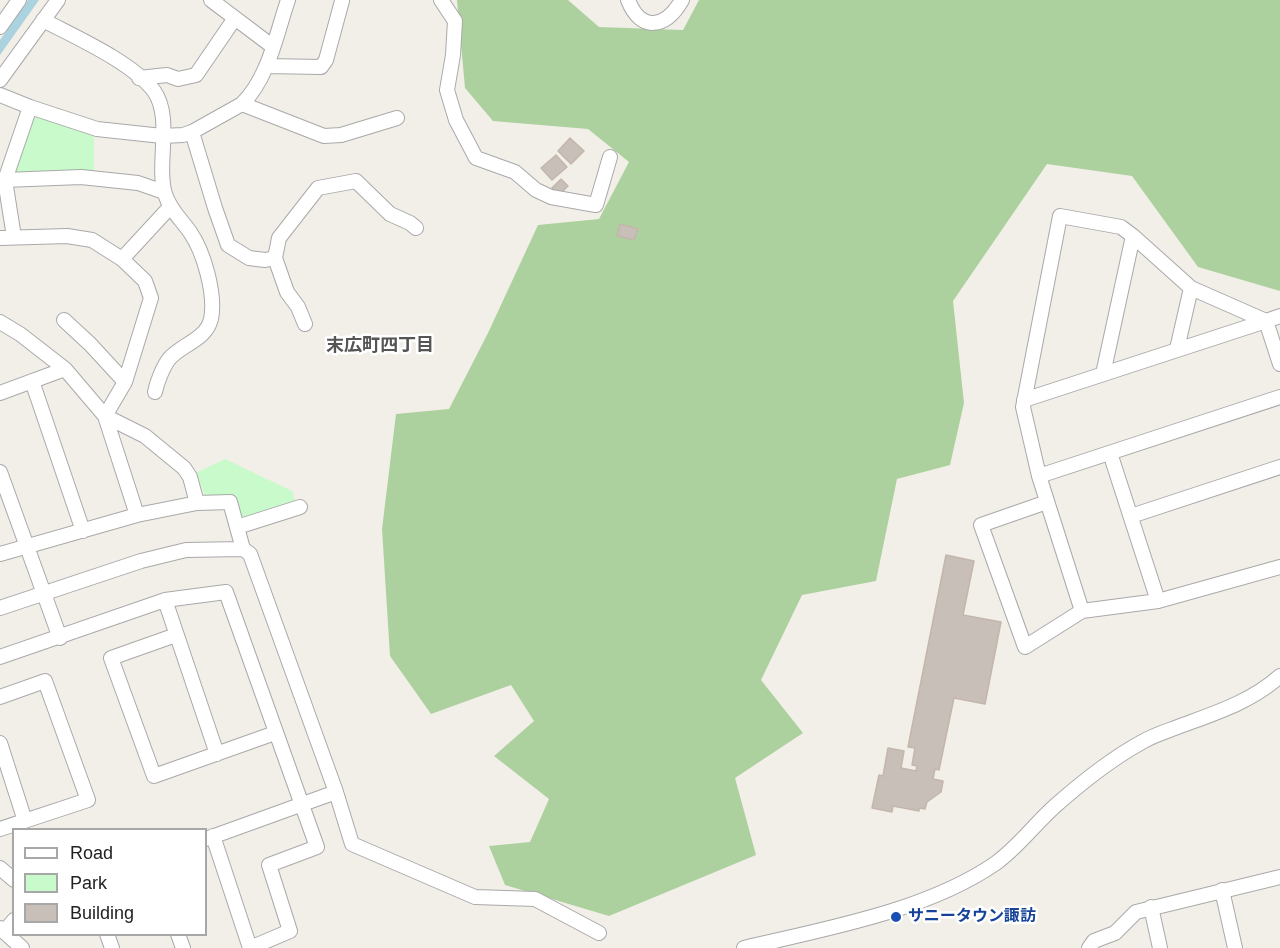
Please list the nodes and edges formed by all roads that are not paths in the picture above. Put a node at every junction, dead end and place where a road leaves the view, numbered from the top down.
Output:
1 (19, 0) edge
2 (58, 0) edge
3 (211, 0) edge
4 (288, 0) edge
5 (441, 0) edge
6 (627, 0) edge
7 (682, 0) edge
8 (342, 1) edge
9 (235, 18) junction
10 (43, 20) junction
11 (0, 27) edge
12 (272, 46) junction
13 (266, 66) junction
14 (139, 78) junction
15 (0, 80) edge
16 (0, 95) edge
17 (242, 104) junction
18 (30, 107) junction
19 (397, 118) dead end
20 (192, 132) junction
21 (162, 136) junction
22 (610, 157) dead end
23 (5, 180) junction
24 (164, 192) junction
25 (170, 207) junction
26 (416, 228) dead end
27 (1133, 236) junction
28 (15, 237) junction
29 (0, 238) edge
30 (274, 258) junction
31 (122, 259) junction
32 (1191, 288) junction
33 (1280, 316) edge
34 (64, 320) dead end
35 (1266, 321) junction
36 (0, 322) edge
37 (305, 324) dead end
38 (1178, 349) junction
39 (1280, 364) edge
40 (65, 369) junction
41 (1103, 374) junction
42 (32, 381) junction
43 (125, 382) junction
44 (155, 392) dead end
45 (0, 393) edge
46 (1280, 397) edge
47 (1024, 400) junction
48 (105, 416) junction
49 (1110, 453) junction
50 (1280, 467) edge
51 (0, 472) edge
52 (1039, 476) junction
53 (1047, 502) junction
54 (197, 503) junction
55 (300, 507) dead end
56 (137, 514) junction
57 (1131, 516) junction
58 (237, 527) junction
59 (83, 531) junction
60 (26, 546) junction
61 (243, 549) junction
62 (0, 554) edge
63 (1280, 567) edge
64 (43, 594) junction
65 (165, 600) junction
66 (1158, 601) junction
67 (0, 608) edge
68 (1082, 611) junction
69 (176, 635) junction
70 (60, 638) junction
71 (0, 657) edge
72 (1280, 676) edge
73 (0, 697) edge
74 (275, 733) junction
75 (0, 743) edge
76 (217, 754) junction
77 (336, 792) junction
78 (302, 804) junction
79 (26, 821) junction
80 (0, 829) edge
81 (209, 837) edge
82 (0, 868) edge
83 (1280, 877) edge
84 (12, 878) edge
85 (1222, 890) junction
86 (1151, 907) junction
87 (2, 930) edge
88 (599, 933) dead end
89 (21, 948) edge
90 (250, 948) edge
91 (744, 948) edge
92 (1089, 948) edge
93 (1160, 948) edge
94 (1235, 948) edge

1 - 11 street
2 - 10 street
3 - 9 street
4 - 12 street
5 - 22 street
6 - 7 street
8 - 13 street
9 - 12 street
9 - 14 street
10 - 14 street
10 - 15 street
12 - 13 street
13 - 17 street
14 - 21 street
16 - 18 street
17 - 19 street
17 - 20 street
18 - 21 street
18 - 23 street
20 - 21 street
20 - 30 street
21 - 24 street
23 - 24 street
23 - 28 street
24 - 25 street
25 - 31 street
25 - 44 street
26 - 30 street
27 - 32 street
27 - 41 street
27 - 47 street
28 - 29 street
28 - 31 street
30 - 37 street
31 - 43 street
32 - 35 street
32 - 38 street
33 - 35 street
34 - 43 street
35 - 38 street
35 - 39 street
36 - 40 street
38 - 41 street
40 - 42 street
40 - 48 street
41 - 47 street
42 - 45 street
42 - 59 street
43 - 48 street
46 - 49 street
47 - 52 street
48 - 54 street
48 - 56 street
49 - 52 street
49 - 57 street
50 - 57 street
51 - 60 street
52 - 53 street
53 - 68 street
53 - 68 street
54 - 56 street
54 - 58 street
55 - 58 street
56 - 59 street
57 - 66 street
58 - 61 street
59 - 60 street
60 - 62 street
60 - 64 street
61 - 64 street
61 - 77 street
63 - 66 street
64 - 67 street
64 - 70 street
65 - 69 street
65 - 70 street
65 - 74 street
66 - 68 street
69 - 76 street
69 - 76 street
70 - 71 street
72 - 91 street
73 - 79 street
74 - 76 street
74 - 78 street
75 - 79 street
77 - 78 street
77 - 88 street
78 - 81 street
78 - 90 street
79 - 80 street
81 - 90 street
82 - 84 street
83 - 85 street
85 - 86 street
85 - 94 street
86 - 92 street
86 - 93 street
87 - 89 street

